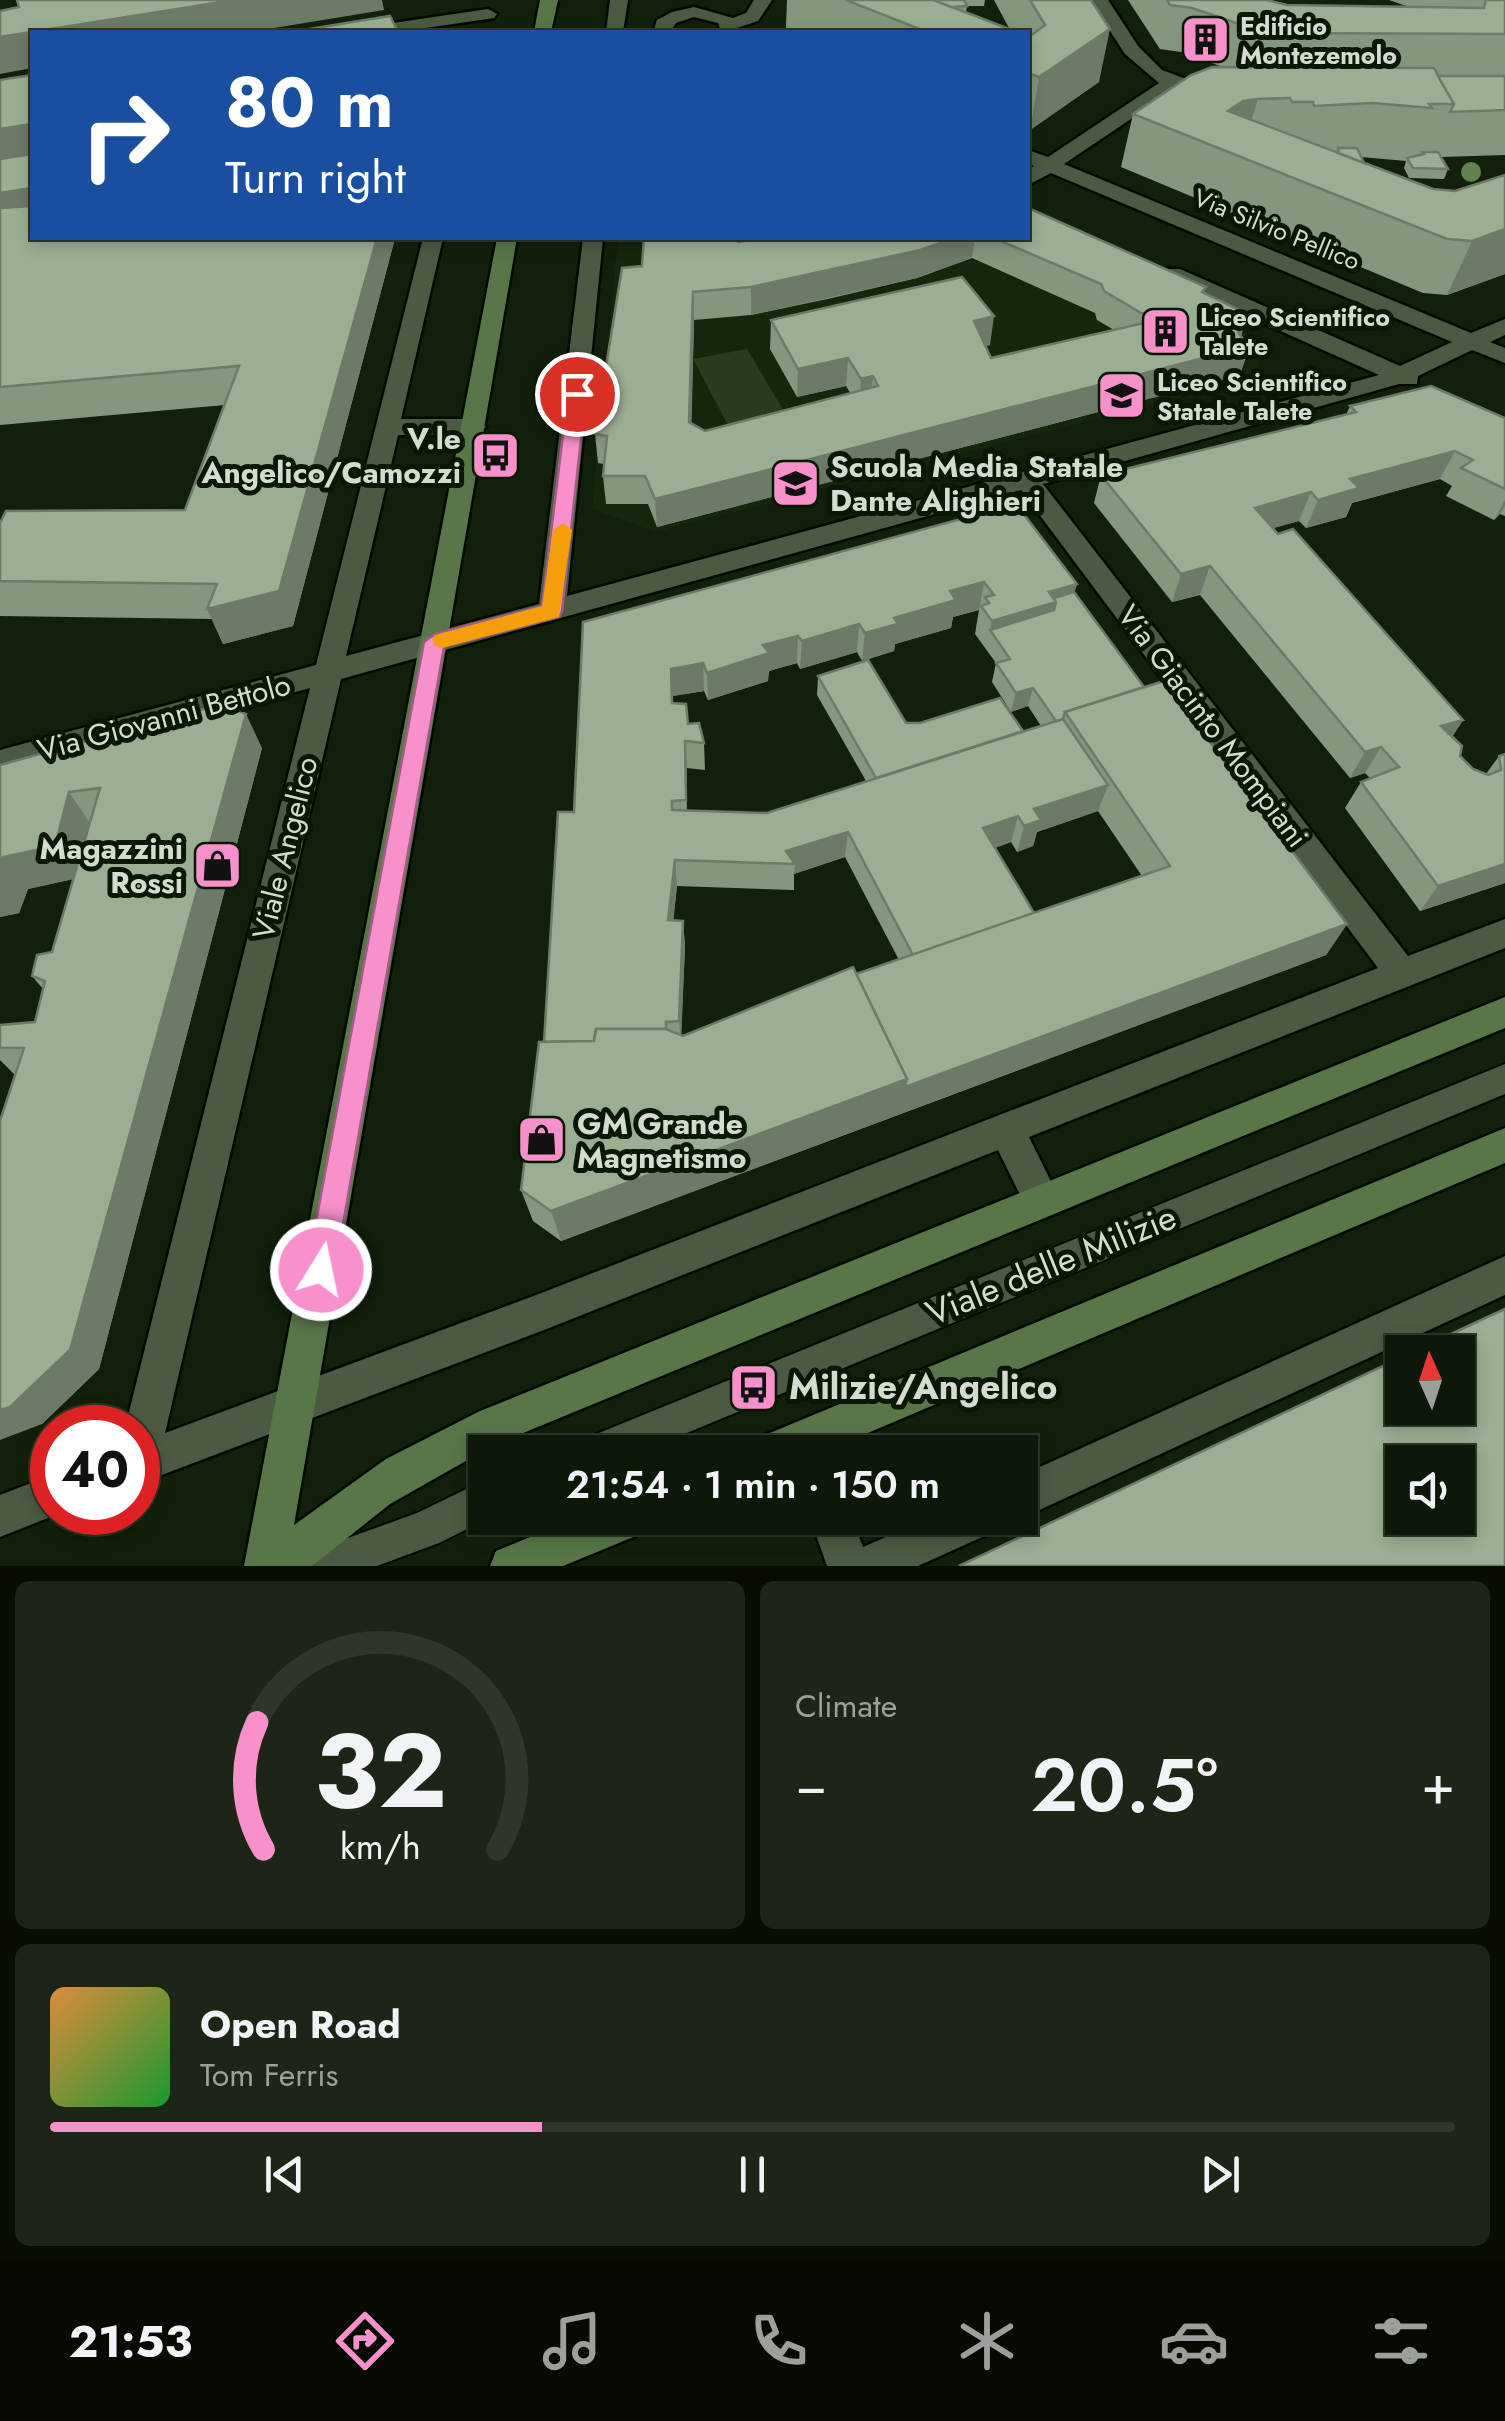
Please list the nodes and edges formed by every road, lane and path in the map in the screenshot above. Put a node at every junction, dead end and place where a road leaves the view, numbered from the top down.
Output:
1 (412, 0) edge
2 (549, 0) edge
3 (619, 0) edge
4 (763, 0) edge
5 (1099, 0) edge
6 (489, 7) edge
7 (681, 7) edge
8 (422, 23) junction
9 (378, 30) edge
10 (439, 30) edge
11 (543, 30) edge
12 (616, 30) edge
13 (662, 30) edge
14 (732, 30) edge
15 (1170, 84) junction
16 (1241, 93) edge
17 (1030, 157) edge
18 (1049, 165) junction
19 (1030, 178) edge
20 (433, 240) edge
21 (507, 240) edge
22 (593, 240) edge
23 (1156, 266) edge
24 (1505, 326) edge
25 (1470, 340) junction
26 (1505, 356) edge
27 (1401, 376) junction
28 (1430, 388) edge
29 (387, 426) junction
30 (474, 427) junction
31 (1025, 478) junction
32 (552, 611) junction
33 (435, 642) junction
34 (327, 672) junction
35 (0, 762) edge
36 (1505, 933) edge
37 (1401, 973) junction
38 (1505, 1012) edge
39 (1505, 1078) edge
40 (1006, 1130) junction
41 (1505, 1145) edge
42 (1042, 1200) junction
43 (1505, 1275) edge
44 (295, 1404) junction
45 (152, 1405) edge
46 (637, 1435) edge
47 (825, 1435) edge
48 (160, 1454) edge
49 (1038, 1489) edge
50 (30, 1504) edge
51 (468, 1508) edge
52 (0, 1516) edge
53 (587, 1535) edge
54 (836, 1535) edge
55 (938, 1535) edge
56 (265, 1566) edge
57 (282, 1566) edge
58 (323, 1566) edge
59 (511, 1566) edge
60 (848, 1566) edge
61 (870, 1566) edge

1 - 8 street
2 - 11 street
3 - 12 street
4 - 14 street
5 - 15 street
6 - 8 street
7 - 13 street
7 - 14 street
8 - 9 street
8 - 10 street
15 - 16 street
15 - 18 street
17 - 18 street, Via Silvio Pellico
18 - 19 street
18 - 25 street, Via Silvio Pellico
20 - 29 street, Viale Angelico
21 - 30 street
22 - 32 street
23 - 27 street
24 - 25 street, Via Giovanni Bettolo
25 - 26 street, Via Silvio Pellico
25 - 27 street, Via Giovanni Bettolo
27 - 28 street
27 - 31 street, Via Giovanni Bettolo
29 - 30 street
29 - 34 street, Viale Angelico
30 - 33 street
31 - 32 street, Via Giovanni Bettolo
31 - 37 street, Via Giacinto Mompiani
32 - 33 street, Via Giovanni Bettolo
33 - 34 street, Via Giovanni Bettolo
33 - 44 street
34 - 35 street, Via Giovanni Bettolo
34 - 45 street, Viale Angelico
36 - 37 street
37 - 40 street
38 - 42 street, Viale delle Milizie
39 - 46 lane, Viale delle Milizie
40 - 42 street, Viale delle Milizie
40 - 44 street
41 - 47 street, Viale delle Milizie
42 - 57 street, Viale delle Milizie
43 - 49 street
44 - 48 street
44 - 56 street
50 - 52 street
51 - 58 lane
53 - 59 street
54 - 60 street
55 - 61 street

